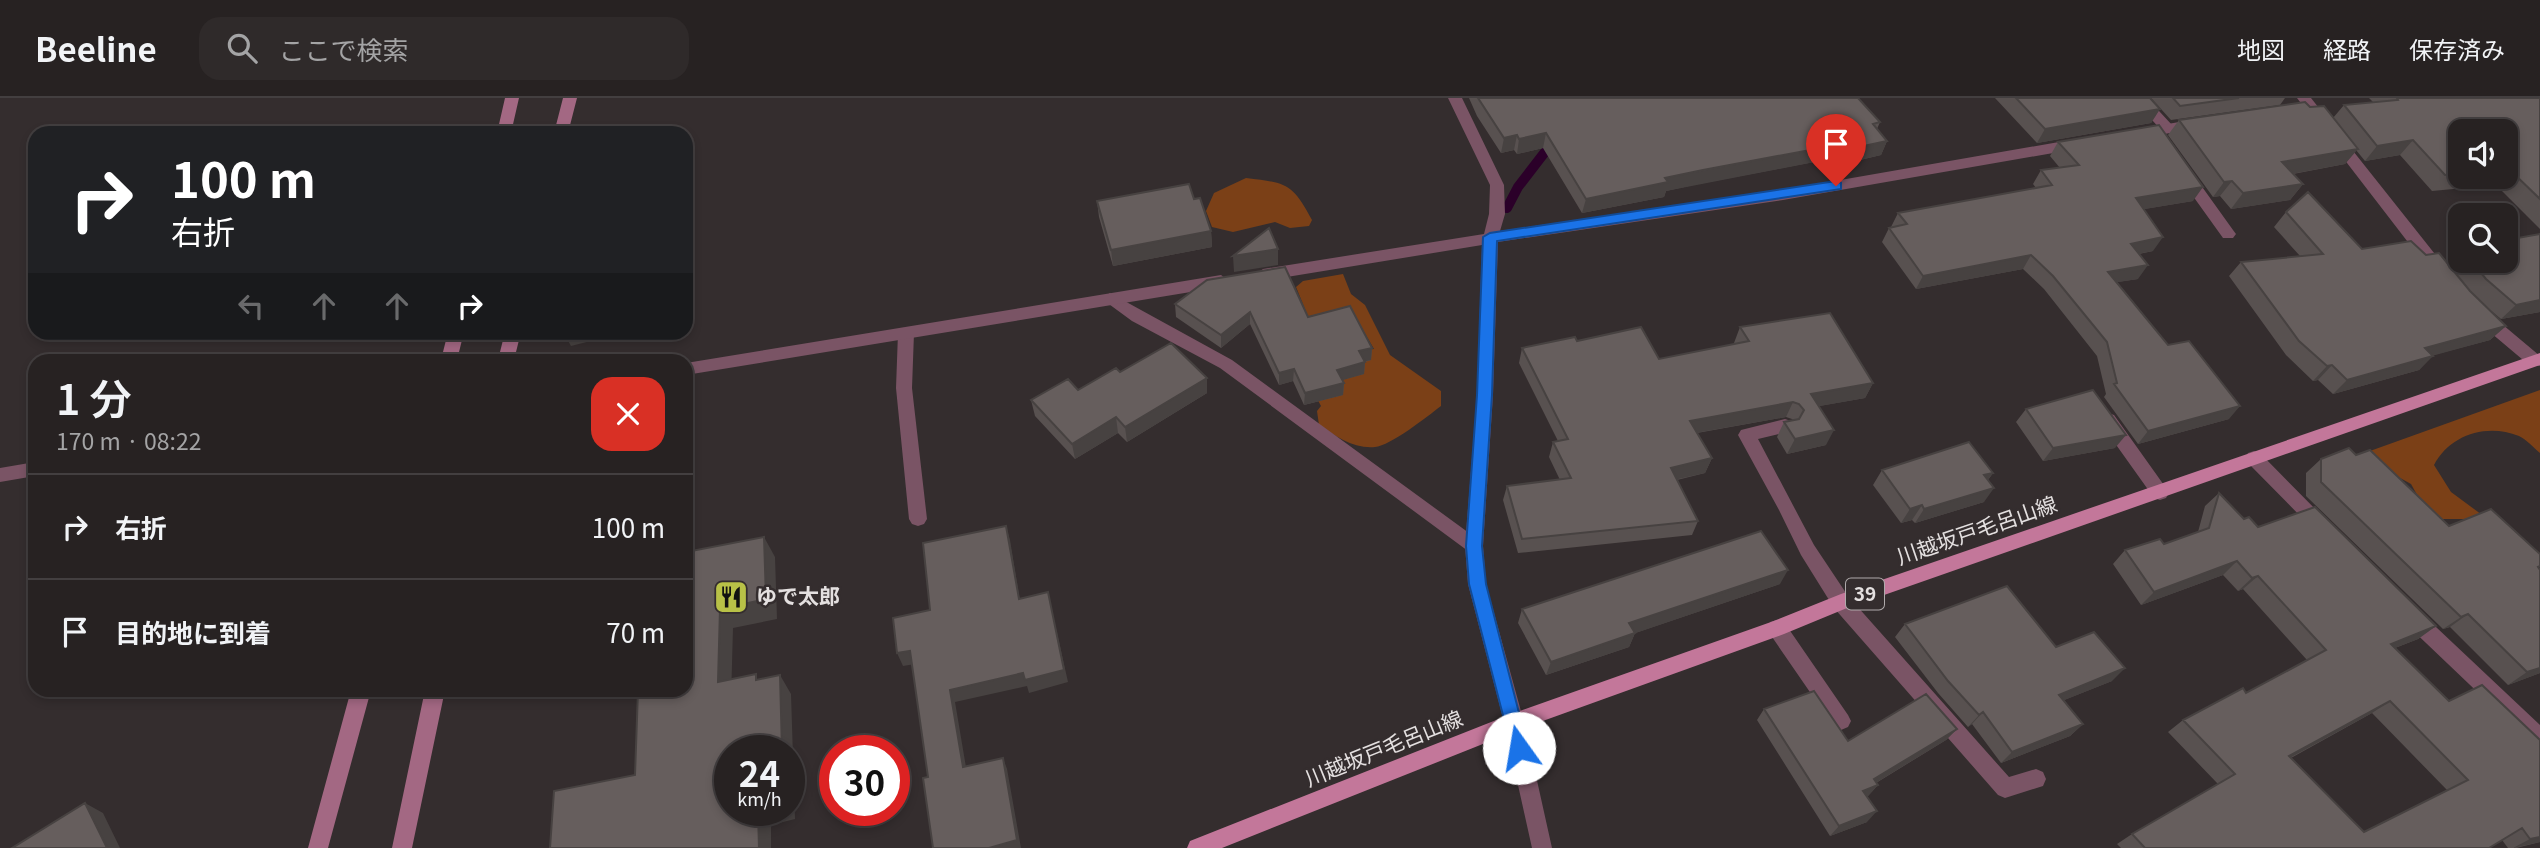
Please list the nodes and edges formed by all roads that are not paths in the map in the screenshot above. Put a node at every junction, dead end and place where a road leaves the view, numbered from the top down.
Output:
1 (512, 98) edge
2 (570, 98) edge
3 (1455, 98) edge
4 (2139, 98) edge
5 (2304, 105) edge
6 (2219, 121) edge
7 (506, 126) edge
8 (563, 126) edge
9 (2161, 134) junction
10 (2126, 136) edge
11 (2099, 141) edge
12 (2176, 162) edge
13 (2228, 234) dead end
14 (1490, 237) junction
15 (2446, 279) edge
16 (1110, 299) junction
17 (2473, 309) edge
18 (906, 333) junction
19 (2537, 360) edge
20 (693, 368) edge
21 (2097, 405) edge
22 (1785, 426) edge
23 (2254, 458) junction
24 (28, 470) edge
25 (0, 475) edge
26 (2160, 493) junction
27 (918, 519) dead end
28 (2331, 536) edge
29 (1474, 546) junction
30 (1841, 602) junction
31 (2398, 603) edge
32 (1777, 628) junction
33 (359, 697) edge
34 (433, 697) edge
35 (1841, 721) dead end
36 (1514, 722) junction
37 (2540, 738) edge
38 (2036, 779) dead end
39 (317, 848) edge
40 (401, 848) edge
41 (1197, 848) edge
42 (1542, 848) edge

1 - 7 main road
2 - 8 main road
3 - 14 street
4 - 9 street
5 - 15 street
6 - 9 street
9 - 10 street
11 - 14 street
12 - 13 street
14 - 16 street
14 - 29 street
16 - 18 street
16 - 29 street
17 - 19 street
18 - 20 street
18 - 27 street
19 - 23 main road, 川越坂戸毛呂山線 / 39
21 - 26 street
22 - 30 street
23 - 26 main road, 川越坂戸毛呂山線 / 39
23 - 28 street
24 - 25 street
26 - 30 main road, 川越坂戸毛呂山線 / 39
29 - 36 street
30 - 32 main road, 川越坂戸毛呂山線 / 39
30 - 38 street
31 - 37 street
32 - 35 street
32 - 36 main road, 川越坂戸毛呂山線 / 39
33 - 39 main road
34 - 40 main road
36 - 41 main road, 川越坂戸毛呂山線 / 39
36 - 42 street

